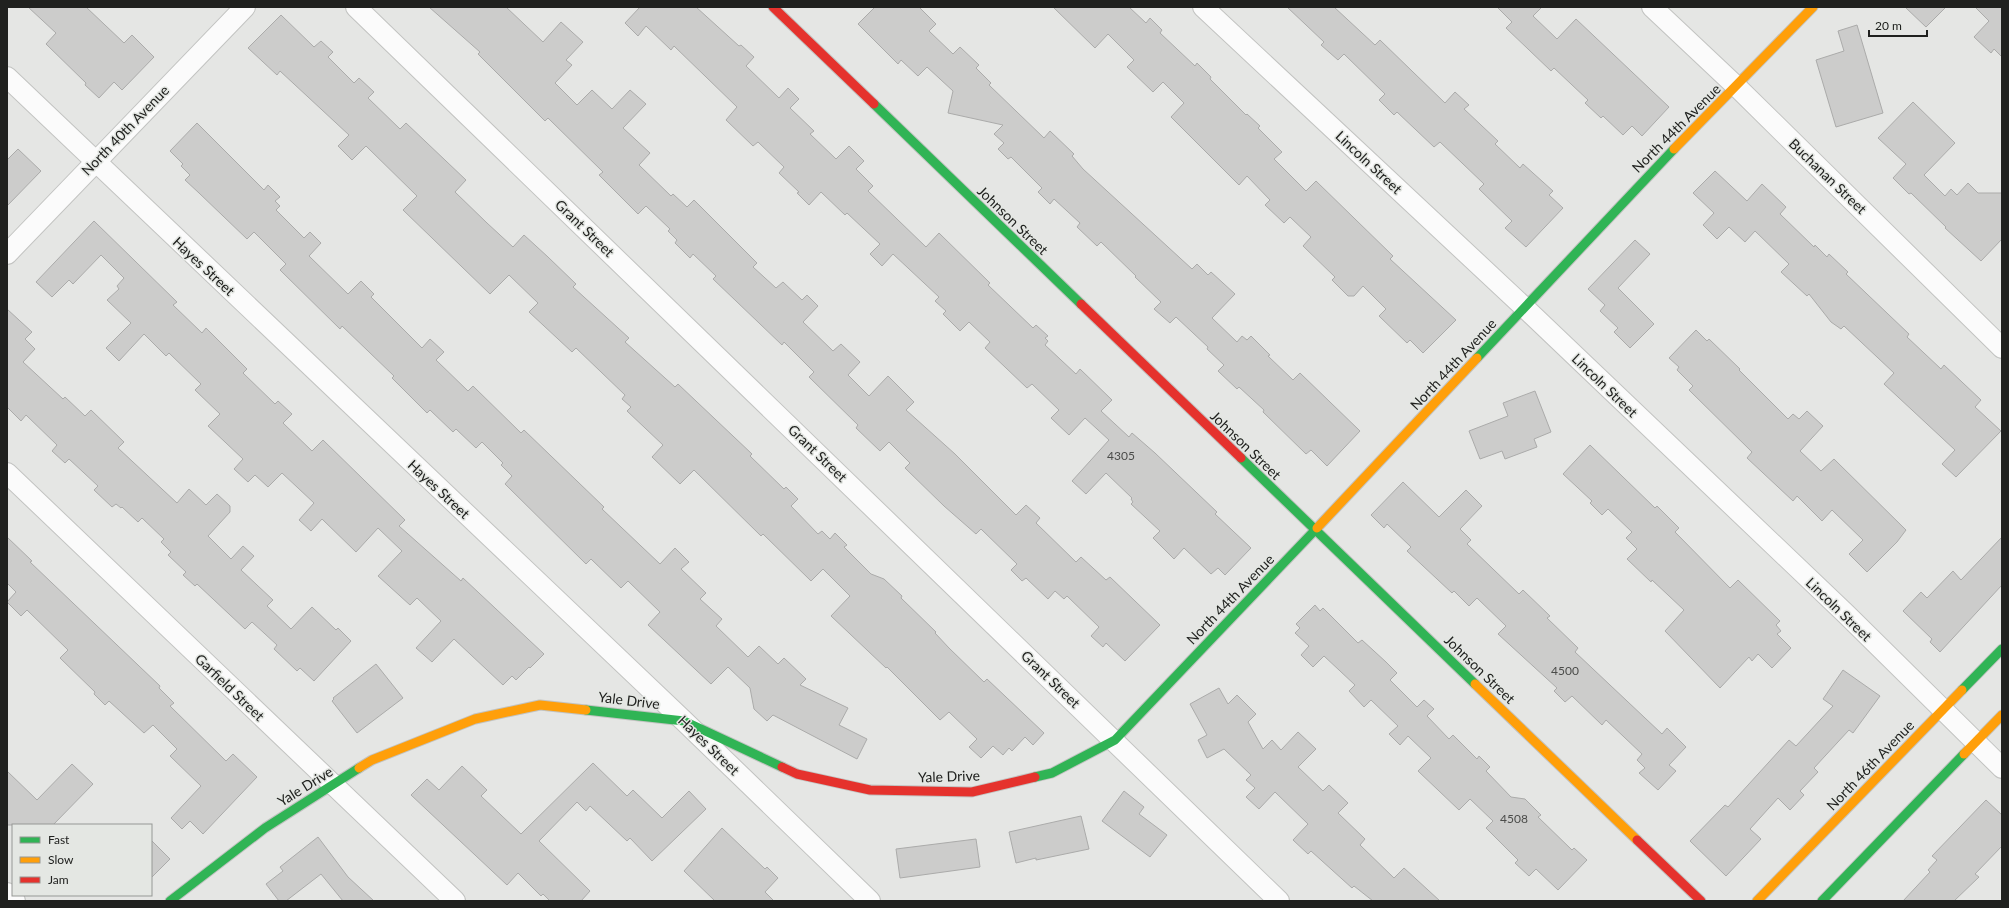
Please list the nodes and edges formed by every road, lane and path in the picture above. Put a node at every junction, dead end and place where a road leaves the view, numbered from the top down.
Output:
1 (245, 7) edge
2 (356, 7) edge
3 (773, 7) edge
4 (1203, 7) edge
5 (1652, 7) edge
6 (1813, 7) edge
7 (7, 77) edge
8 (1737, 87) junction
9 (94, 162) junction
10 (7, 254) edge
11 (1525, 308) junction
12 (2002, 348) edge
13 (7, 473) edge
14 (1315, 530) junction
15 (2002, 649) edge
16 (1943, 711) junction
17 (2002, 715) edge
18 (684, 721) junction
19 (1115, 740) junction
20 (1976, 742) junction
21 (2002, 768) edge
22 (333, 786) junction
23 (7, 893) edge
24 (15, 901) edge
25 (170, 901) edge
26 (455, 901) edge
27 (870, 901) edge
28 (1279, 901) edge
29 (1702, 901) edge
30 (1757, 901) edge
31 (1822, 901) edge

1 - 9 street, North 40th Avenue
2 - 19 street, Grant Street
3 - 14 street, Johnson Street
4 - 11 street, Lincoln Street
5 - 8 street, Buchanan Street
6 - 8 street, North 44th Avenue
7 - 9 street, Hayes Street
8 - 11 street, North 44th Avenue
8 - 12 street, Buchanan Street
9 - 10 street, North 40th Avenue
9 - 18 street, Hayes Street
11 - 14 street, North 44th Avenue
11 - 16 street, Lincoln Street
13 - 22 street, Garfield Street
14 - 19 street, North 44th Avenue
14 - 29 street, Johnson Street
15 - 16 street, North 46th Avenue
16 - 20 street, Lincoln Street
16 - 30 street, North 46th Avenue
17 - 20 street
18 - 19 street, Yale Drive
18 - 22 street, Yale Drive
18 - 27 street, Hayes Street
19 - 28 street, Grant Street
20 - 21 street, Lincoln Street
20 - 31 street
22 - 25 street, Yale Drive
22 - 26 street, Garfield Street
23 - 24 street

